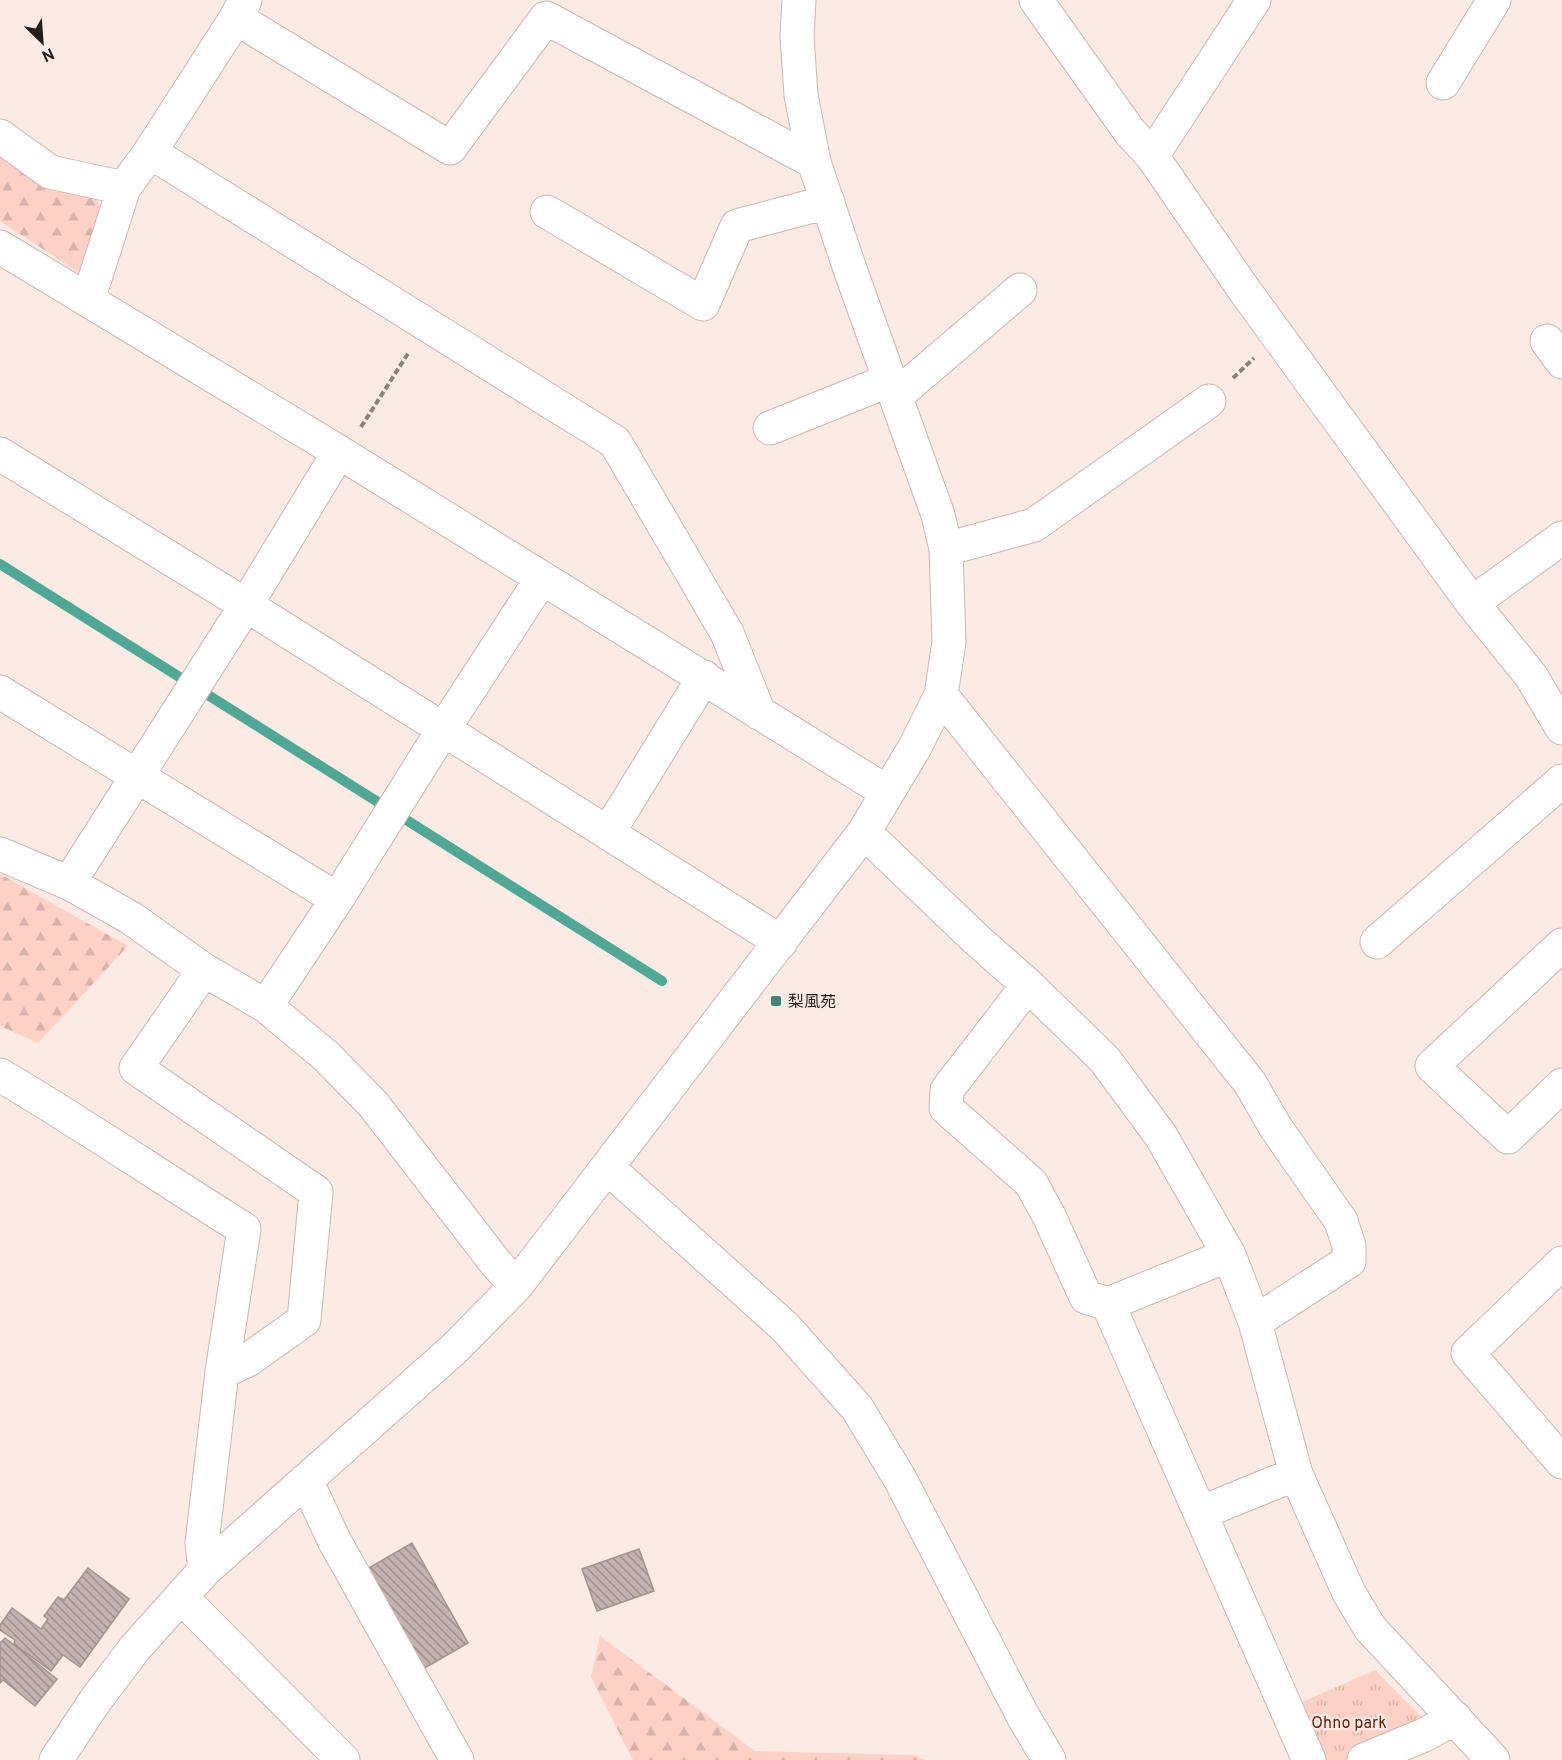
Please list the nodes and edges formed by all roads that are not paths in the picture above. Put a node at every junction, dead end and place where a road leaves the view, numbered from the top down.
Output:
1 (799, 0) edge
2 (1254, 0) edge
3 (1494, 0) edge
4 (1039, 2) edge
5 (240, 9) edge
6 (1443, 83) dead end
7 (0, 136) edge
8 (150, 152) junction
9 (1152, 156) junction
10 (814, 162) junction
11 (124, 188) junction
12 (828, 202) junction
13 (547, 212) dead end
14 (0, 247) edge
15 (1020, 290) dead end
16 (88, 300) junction
17 (893, 388) junction
18 (1209, 401) road end
19 (770, 428) dead end
20 (339, 452) junction
21 (0, 454) edge
22 (1562, 537) edge
23 (946, 549) junction
24 (542, 579) junction
25 (1472, 603) junction
26 (246, 605) junction
27 (704, 677) junction
28 (0, 692) edge
29 (941, 695) junction
30 (759, 713) junction
31 (1562, 728) edge
32 (443, 730) junction
33 (136, 775) junction
34 (1562, 781) edge
35 (887, 792) junction
36 (608, 832) junction
37 (864, 832) junction
38 (0, 854) edge
39 (69, 883) junction
40 (337, 899) junction
41 (781, 942) junction
42 (1377, 942) dead end
43 (1562, 945) edge
44 (204, 970) junction
45 (1028, 985) junction
46 (267, 1006) junction
47 (0, 1075) edge
48 (1562, 1085) edge
49 (608, 1168) junction
50 (1229, 1256) junction
51 (1562, 1263) edge
52 (516, 1286) junction
53 (1108, 1304) junction
54 (1255, 1322) junction
55 (222, 1372) junction
56 (1562, 1462) edge
57 (1296, 1474) junction
58 (306, 1480) junction
59 (1200, 1513) junction
60 (205, 1570) junction
61 (181, 1597) junction
62 (1455, 1718) junction
63 (56, 1760) edge
64 (343, 1760) edge
65 (457, 1760) edge
66 (1050, 1760) edge
67 (1308, 1760) edge
68 (1364, 1760) edge
69 (1493, 1760) edge

1 - 10 street
2 - 9 street
3 - 6 street
4 - 9 street
5 - 8 street
5 - 10 street
7 - 11 street
8 - 11 street
8 - 30 street
9 - 25 street
10 - 12 street
11 - 16 street
12 - 13 street
12 - 17 street
14 - 16 street
15 - 17 street
16 - 20 street
17 - 19 street
17 - 23 street
18 - 23 street
20 - 24 street
20 - 26 street
21 - 26 street
22 - 25 street
23 - 29 street
24 - 27 street
24 - 32 street
25 - 31 street
26 - 32 street
26 - 33 street
27 - 30 street
27 - 36 street
28 - 33 street
29 - 35 street
29 - 54 street
30 - 35 street
32 - 36 street
32 - 40 street
33 - 39 street
33 - 40 street
34 - 42 street
35 - 37 street
36 - 41 street
37 - 41 street
37 - 45 street
38 - 39 street
39 - 44 street
40 - 46 street
41 - 49 street
43 - 48 street
44 - 46 street
44 - 55 street
45 - 50 street
45 - 53 street
46 - 52 street
47 - 55 street
49 - 52 street
49 - 66 street
50 - 53 street
50 - 54 street
51 - 56 street
52 - 58 street
53 - 59 street
54 - 57 street
55 - 60 street
57 - 59 street
57 - 62 street
58 - 60 street
58 - 65 street
59 - 67 street
60 - 61 street
61 - 63 street
61 - 64 street
62 - 68 street
62 - 69 street

